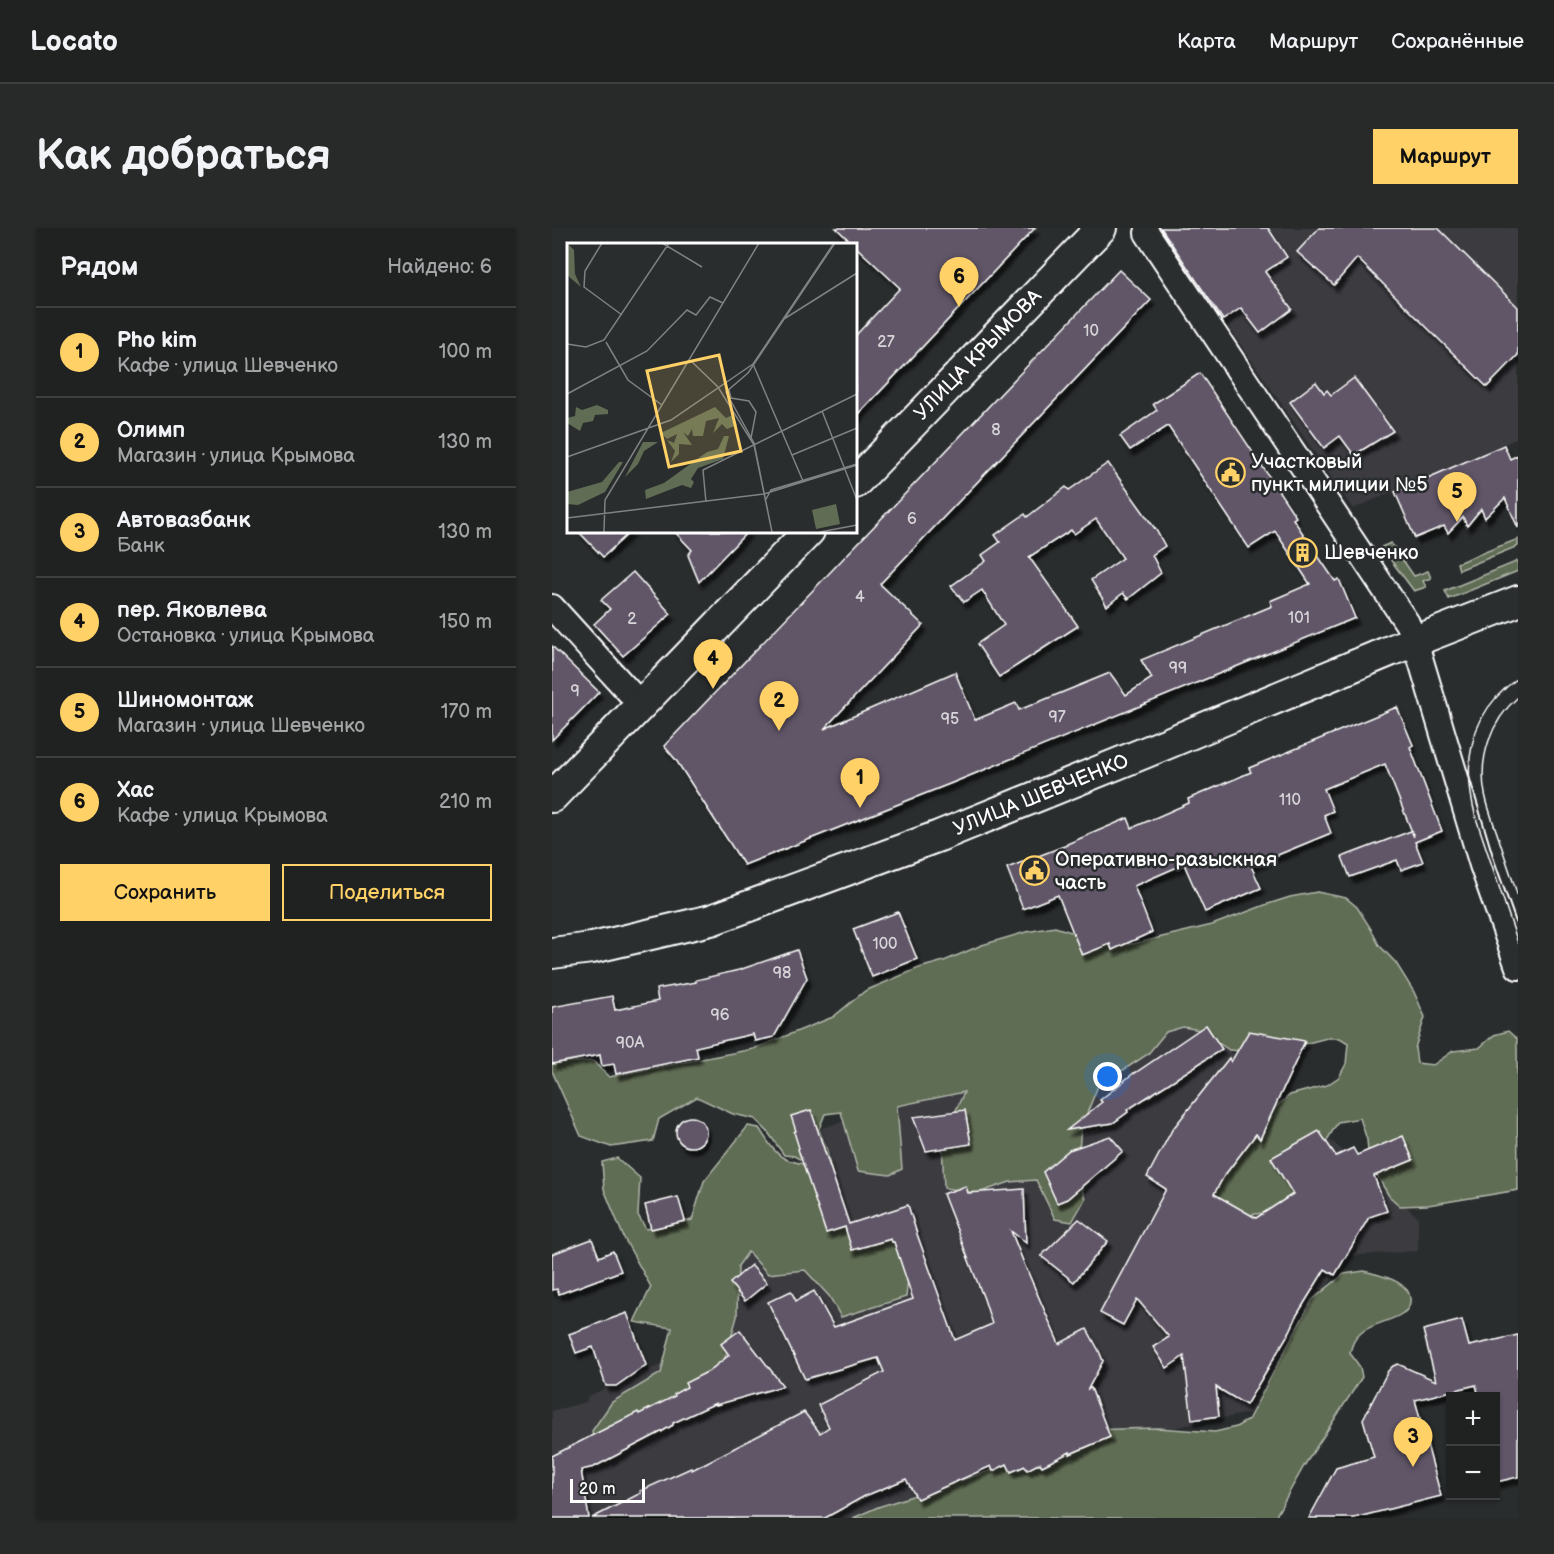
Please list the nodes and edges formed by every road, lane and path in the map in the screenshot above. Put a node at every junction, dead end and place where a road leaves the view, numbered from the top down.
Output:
1 (1101, 228) edge
2 (1148, 233) dead end
3 (856, 482) edge
4 (808, 532) edge
5 (1518, 601) edge
6 (552, 607) edge
7 (1415, 641) junction
8 (641, 705) junction
9 (552, 798) edge
10 (552, 953) edge
11 (1518, 967) edge

1 - 3 street, УЛИЦА КРЫМОВА
2 - 7 street
4 - 8 street
5 - 7 street, УЛИЦА ШЕВЧЕНКО
6 - 8 street
7 - 10 street, УЛИЦА ШЕВЧЕНКО
7 - 11 street
8 - 9 street

